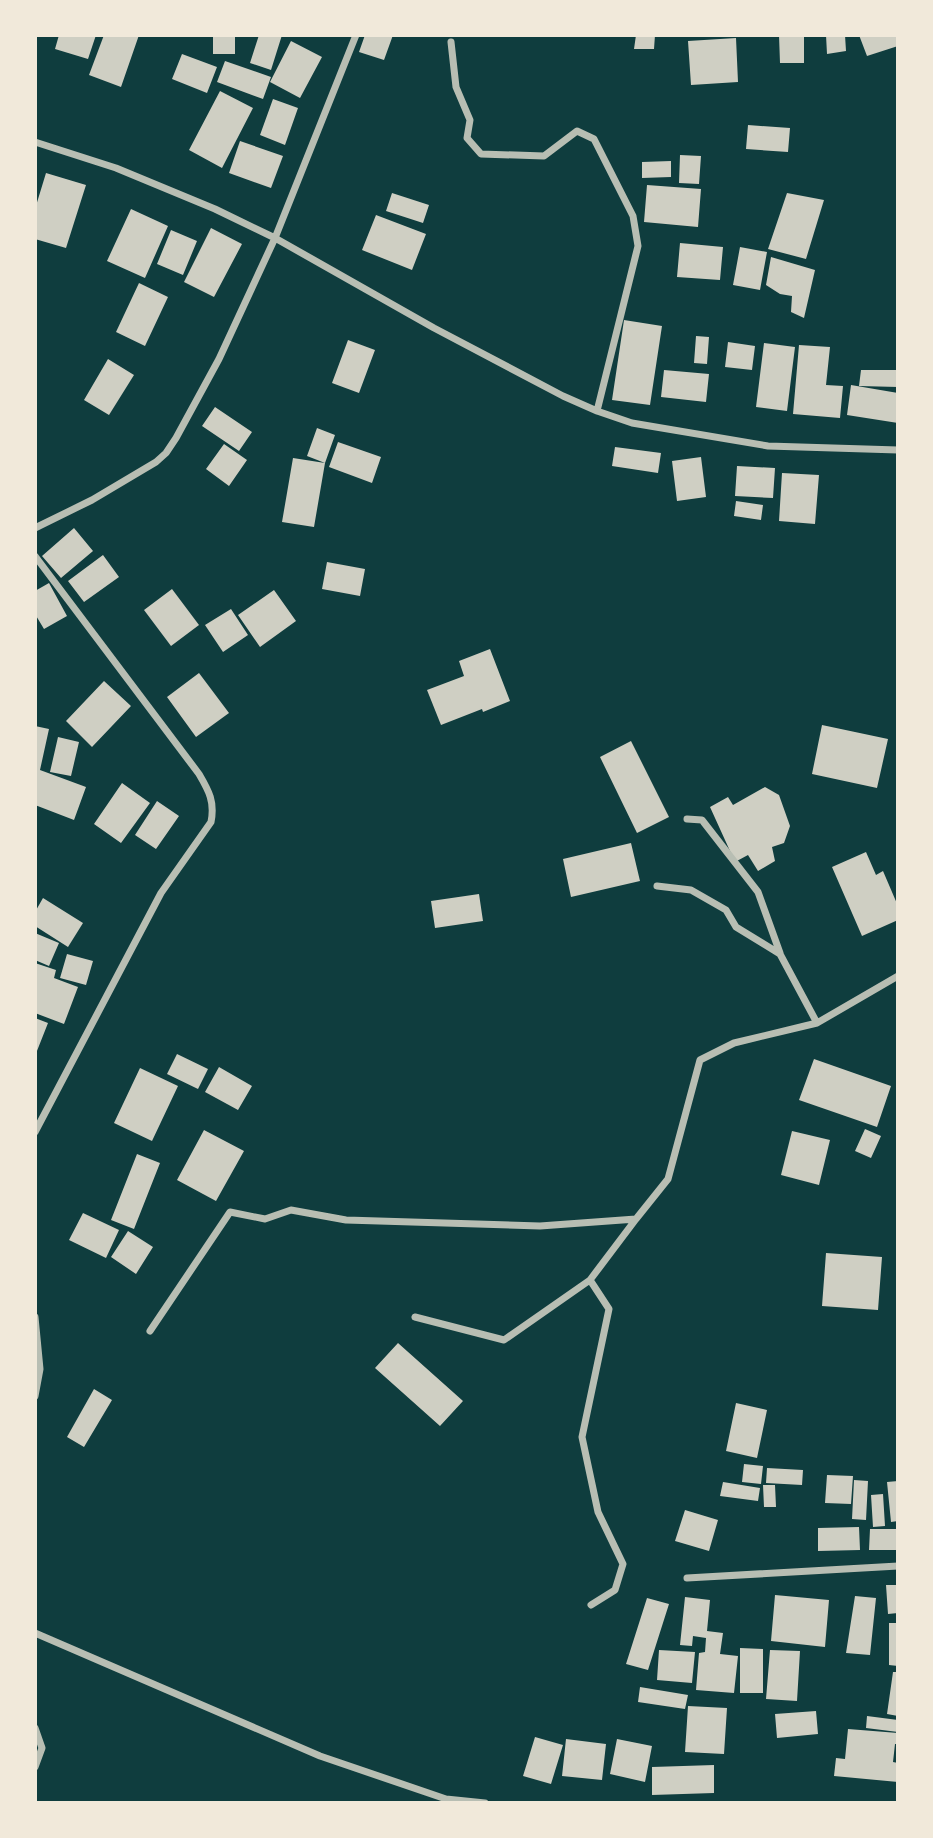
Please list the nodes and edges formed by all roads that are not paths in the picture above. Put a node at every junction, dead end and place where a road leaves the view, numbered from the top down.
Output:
1 (356, 35) edge
2 (452, 42) dead end
3 (35, 142) edge
4 (275, 239) junction
5 (597, 411) junction
6 (898, 450) edge
7 (35, 527) edge
8 (35, 556) edge
9 (687, 819) dead end
10 (657, 886) dead end
11 (780, 954) junction
12 (898, 976) edge
13 (817, 1023) junction
14 (35, 1132) edge
15 (636, 1219) junction
16 (590, 1280) junction
17 (35, 1317) edge
18 (415, 1317) dead end
19 (150, 1331) dead end
20 (35, 1396) edge
21 (898, 1566) edge
22 (687, 1578) dead end
23 (591, 1605) dead end
24 (35, 1633) edge
25 (35, 1728) edge
26 (35, 1766) edge
27 (444, 1801) edge
28 (485, 1803) edge

1 - 4 street
2 - 5 street
3 - 4 street
4 - 5 street
4 - 7 street
5 - 6 street
8 - 14 street
9 - 11 street
10 - 11 street
11 - 13 street
12 - 13 street
13 - 15 street
15 - 16 street
15 - 19 street
16 - 18 street
16 - 23 street
17 - 20 street
21 - 22 street
24 - 27 street
25 - 26 street
27 - 28 street

